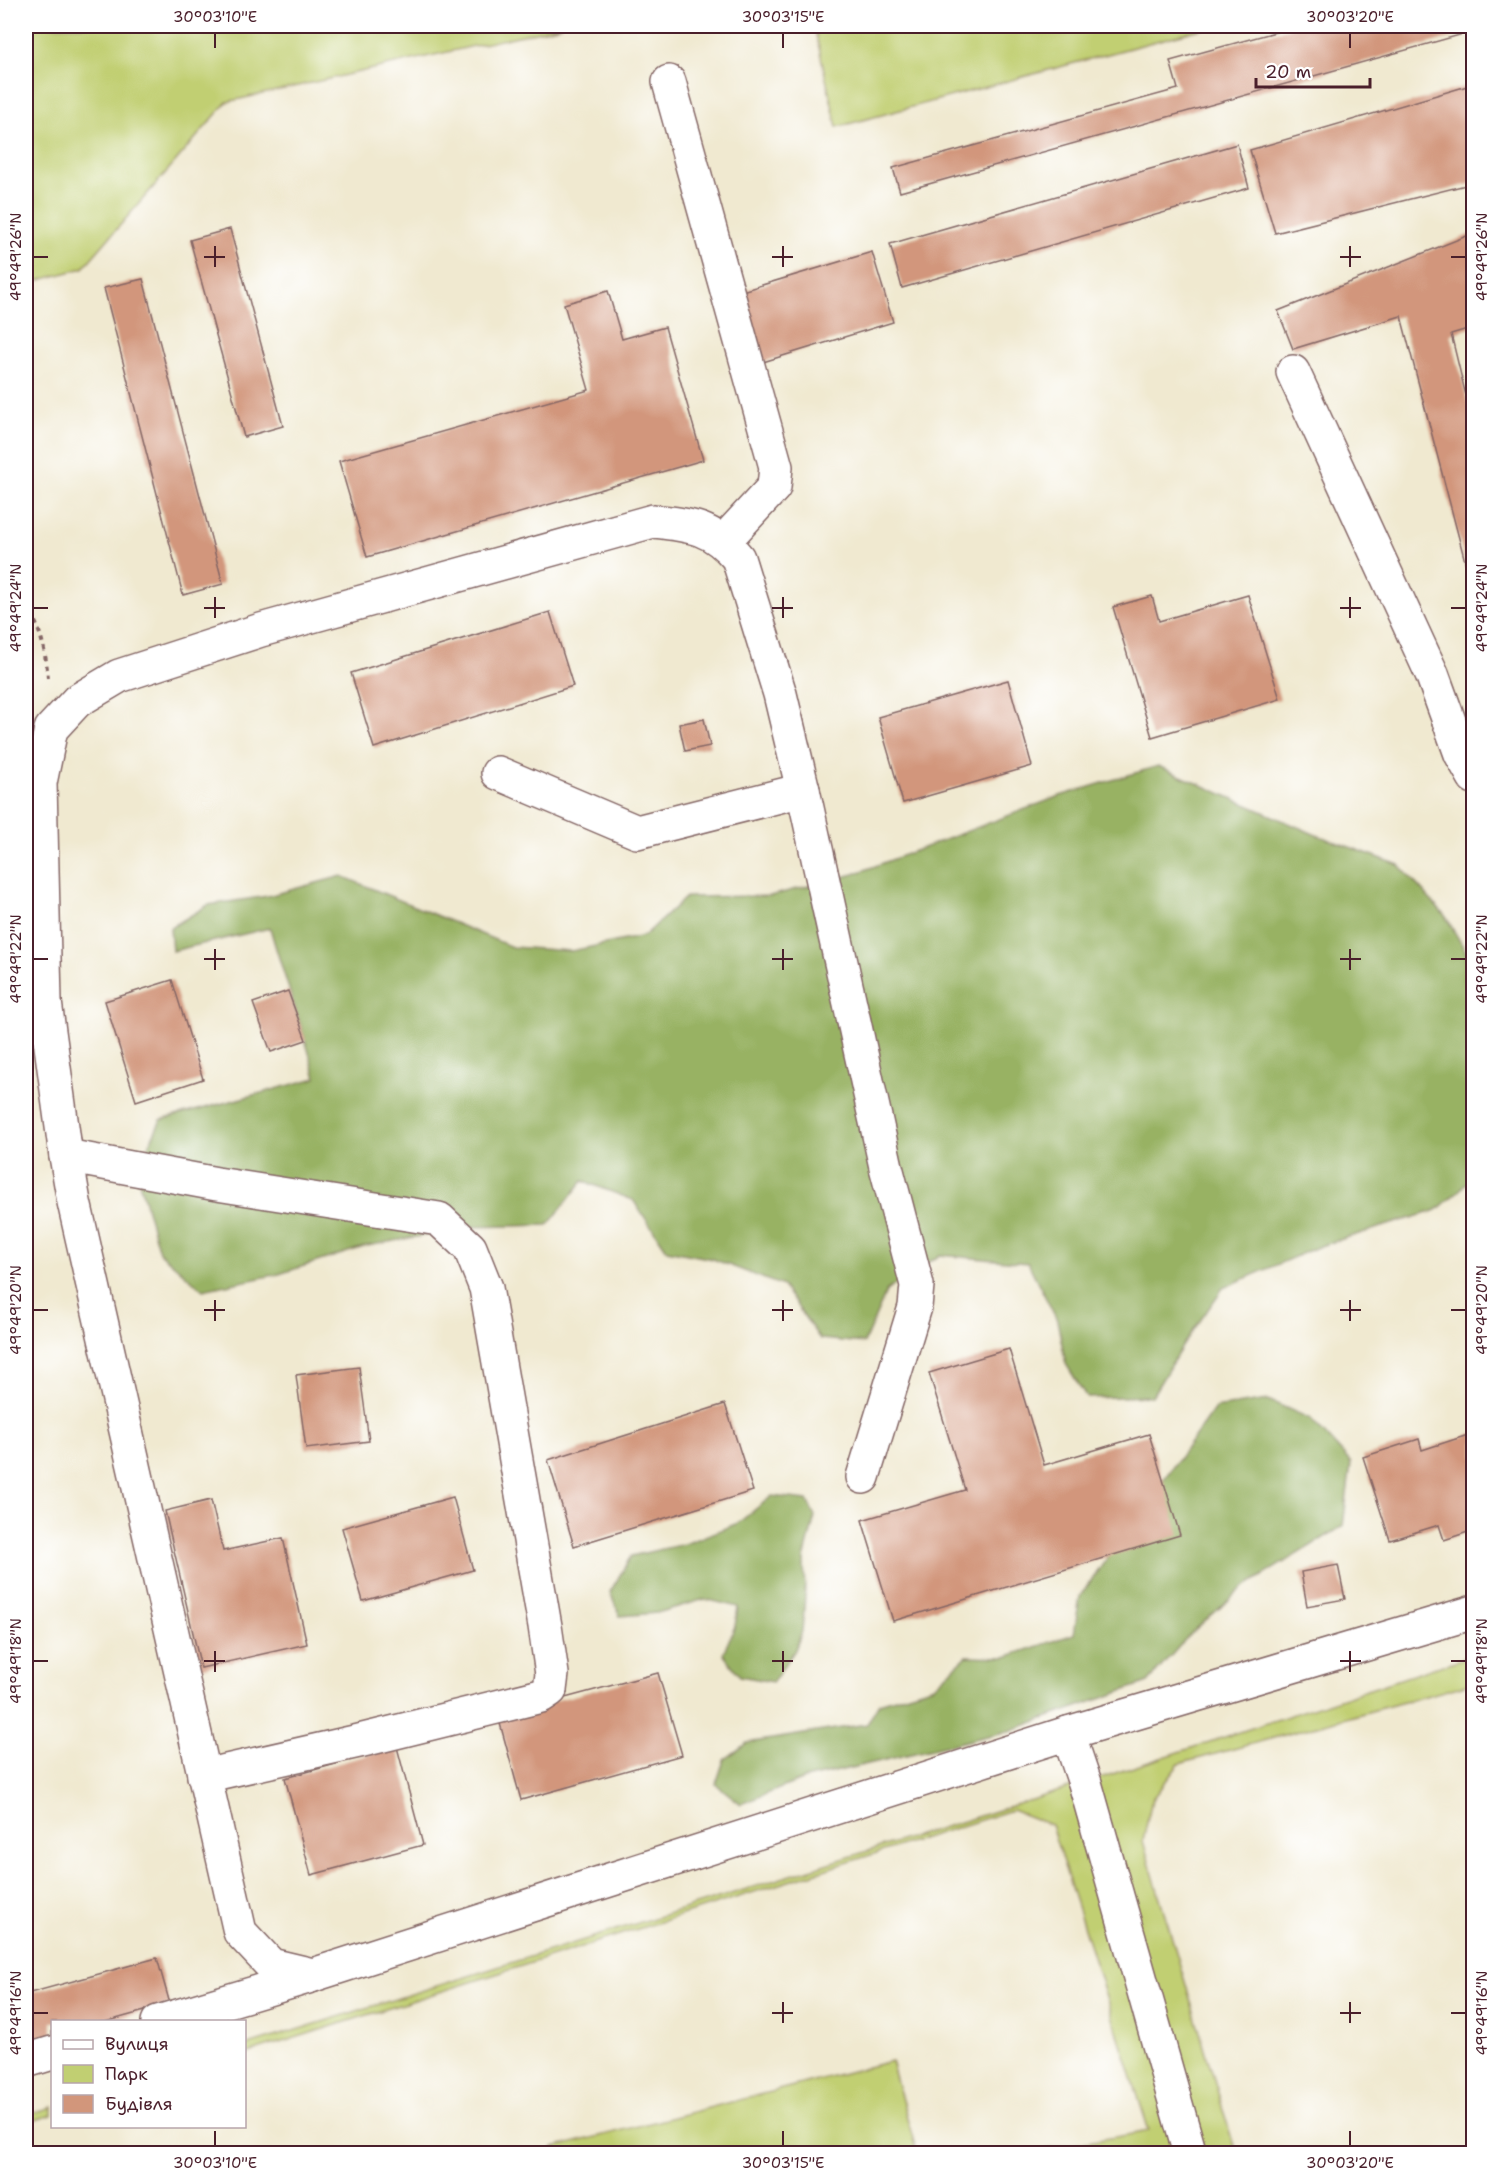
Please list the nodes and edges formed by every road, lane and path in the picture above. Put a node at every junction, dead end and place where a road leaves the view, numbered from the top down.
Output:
1 (669, 82) dead end
2 (1293, 372) dead end
3 (724, 541) junction
4 (26, 606) edge
5 (51, 729) junction
6 (498, 773) dead end
7 (1473, 777) edge
8 (33, 784) edge
9 (803, 790) junction
10 (35, 1004) edge
11 (66, 1156) junction
12 (863, 1477) dead end
13 (1473, 1612) edge
14 (1068, 1733) junction
15 (204, 1776) junction
16 (313, 1975) junction
17 (165, 2020) edge
18 (51, 2053) edge
19 (26, 2061) edge
20 (1190, 2154) edge

1 - 3 street
2 - 7 street
3 - 5 street
3 - 9 street
4 - 5 path
5 - 8 street
6 - 9 street
8 - 10 street
9 - 12 street
10 - 11 street
11 - 15 street
11 - 15 street
13 - 14 street
14 - 16 street
14 - 20 street
15 - 16 street
16 - 17 street
18 - 19 street

